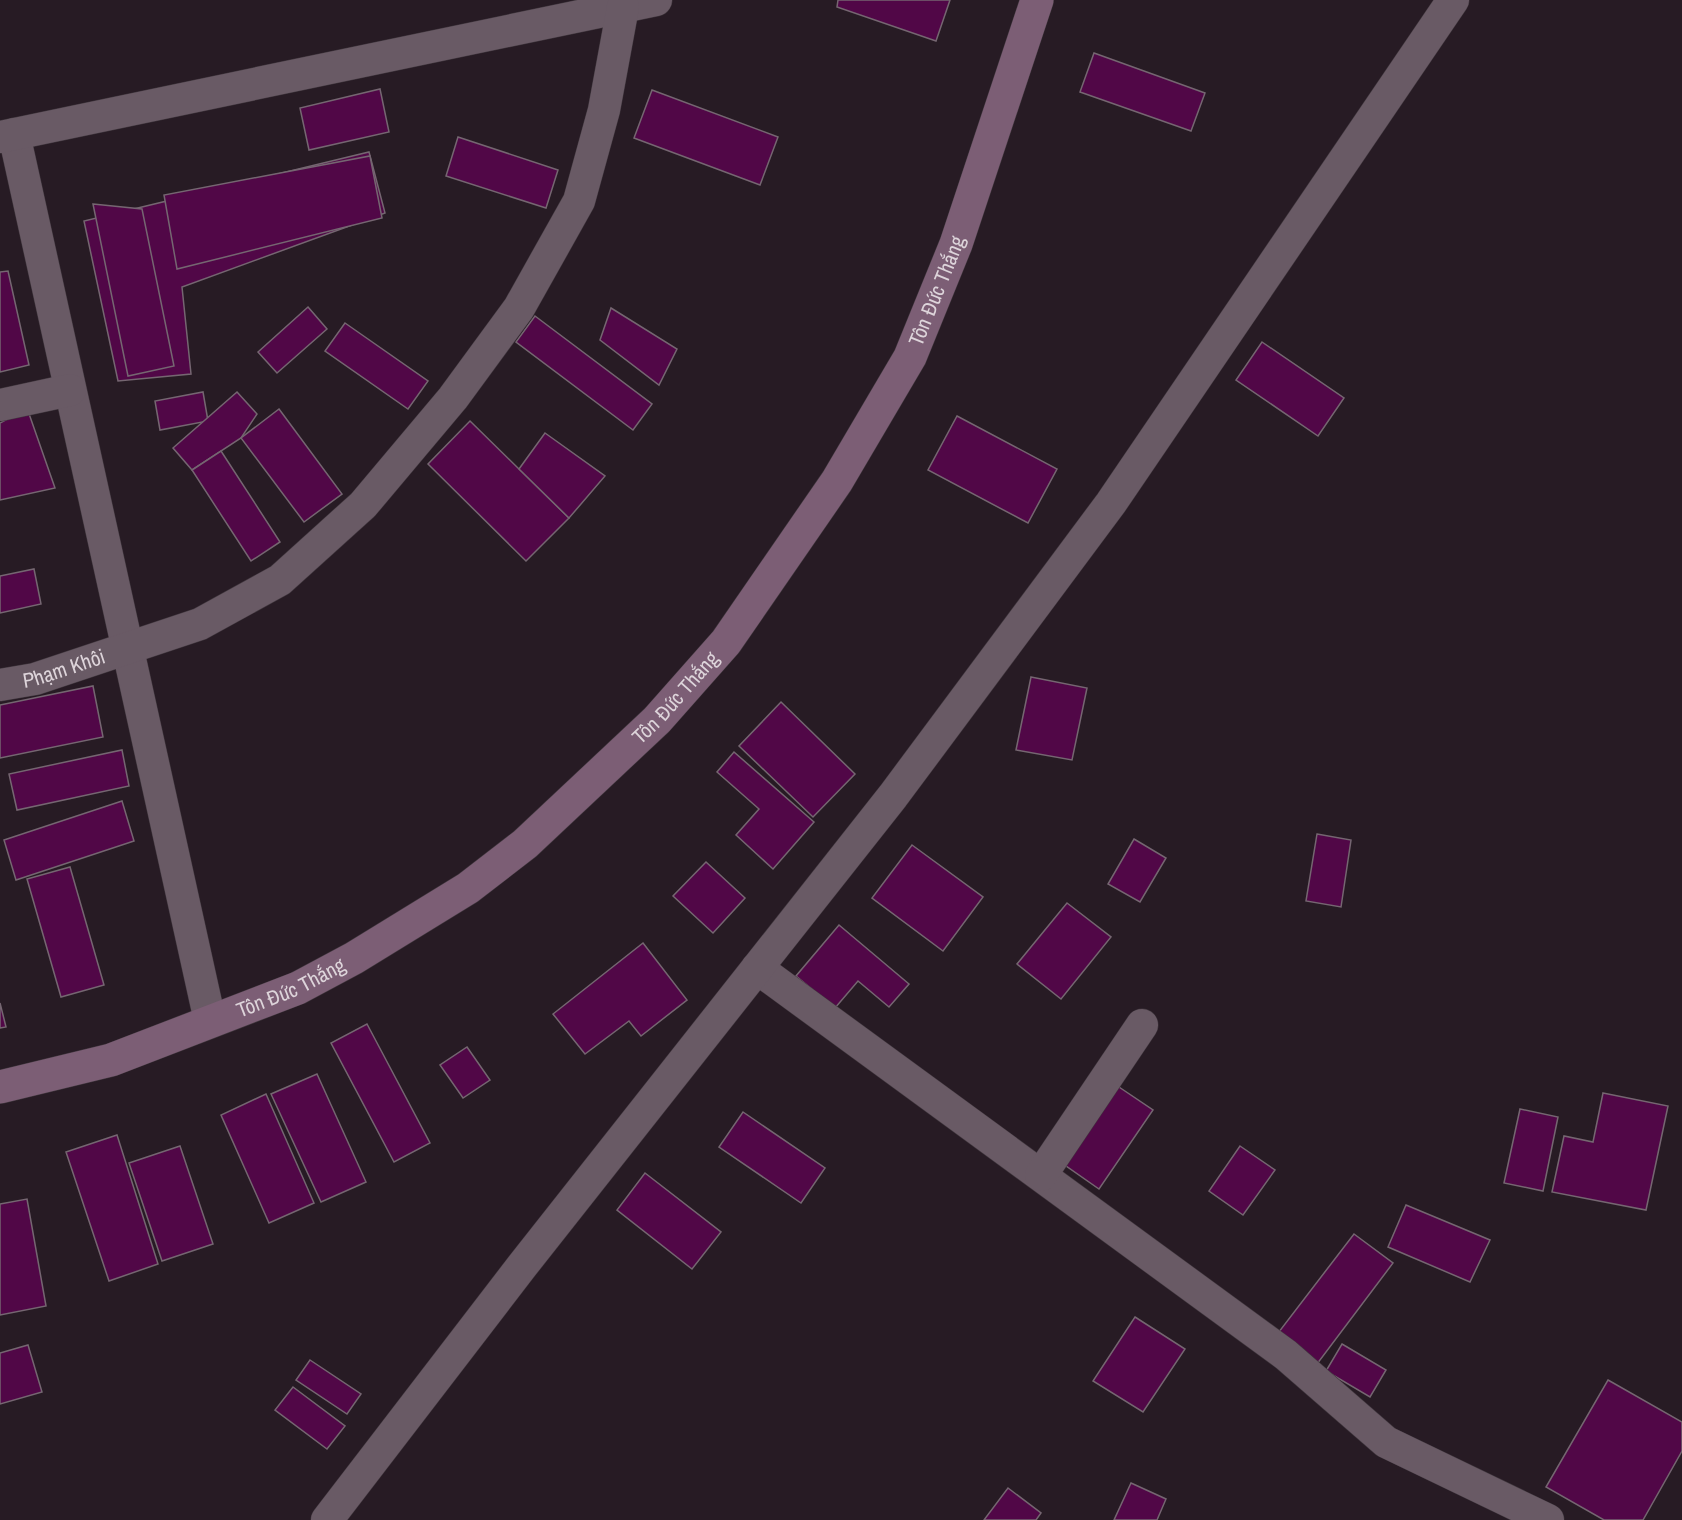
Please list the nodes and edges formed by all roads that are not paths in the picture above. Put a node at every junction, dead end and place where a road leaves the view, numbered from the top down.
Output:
1 (656, 0) edge
2 (1037, 0) edge
3 (1453, 0) edge
4 (623, 7) junction
5 (7, 136) edge
6 (70, 390) junction
7 (0, 405) edge
8 (127, 647) junction
9 (0, 685) edge
10 (757, 968) junction
11 (210, 1021) junction
12 (1142, 1025) dead end
13 (0, 1087) edge
14 (1041, 1176) junction
15 (327, 1520) edge
16 (1548, 1520) edge

1 - 4 street
2 - 11 street, Tôn Đức Thắng
3 - 10 street
4 - 5 street
4 - 8 street, Phạm Khôi
5 - 6 street
6 - 7 street
6 - 8 street
8 - 9 street, Phạm Khôi
8 - 11 street
10 - 14 street
10 - 15 street
11 - 13 street, Tôn Đức Thắng
12 - 14 street
14 - 16 street

